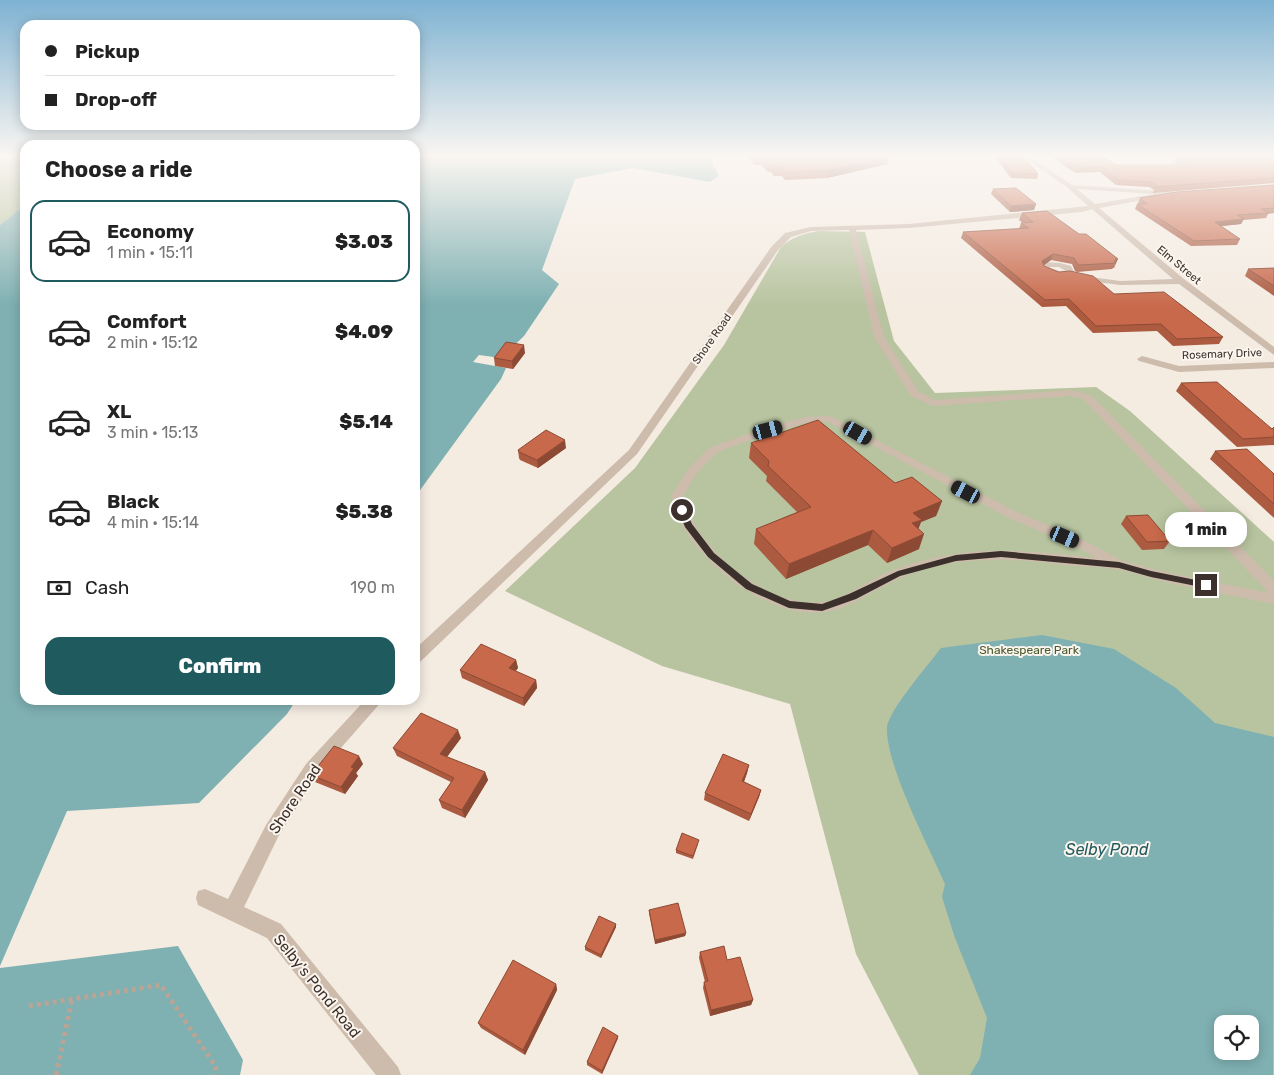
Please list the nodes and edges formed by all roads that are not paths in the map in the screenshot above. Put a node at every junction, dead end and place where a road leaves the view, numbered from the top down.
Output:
1 (1099, 206) edge
2 (1095, 208) junction
3 (852, 228) junction
4 (1069, 274) edge
5 (1181, 281) junction
6 (1274, 352) edge
7 (1142, 359) dead end
8 (1274, 365) edge
9 (1119, 565) junction
10 (1274, 589) edge
11 (1274, 598) edge
12 (420, 653) edge
13 (370, 705) edge
14 (205, 898) dead end
15 (232, 911) junction
16 (390, 1075) edge

1 - 2 street, Shore Road
2 - 3 street, Shore Road
2 - 5 street, Elm Street
3 - 10 street
3 - 12 street, Shore Road
4 - 5 street
5 - 6 street, Elm Street
7 - 8 street, Rosemary Drive
9 - 9 street
9 - 11 street
13 - 15 street, Shore Road
14 - 15 street, Selby's Pond Road
15 - 16 street, Selby's Pond Road

